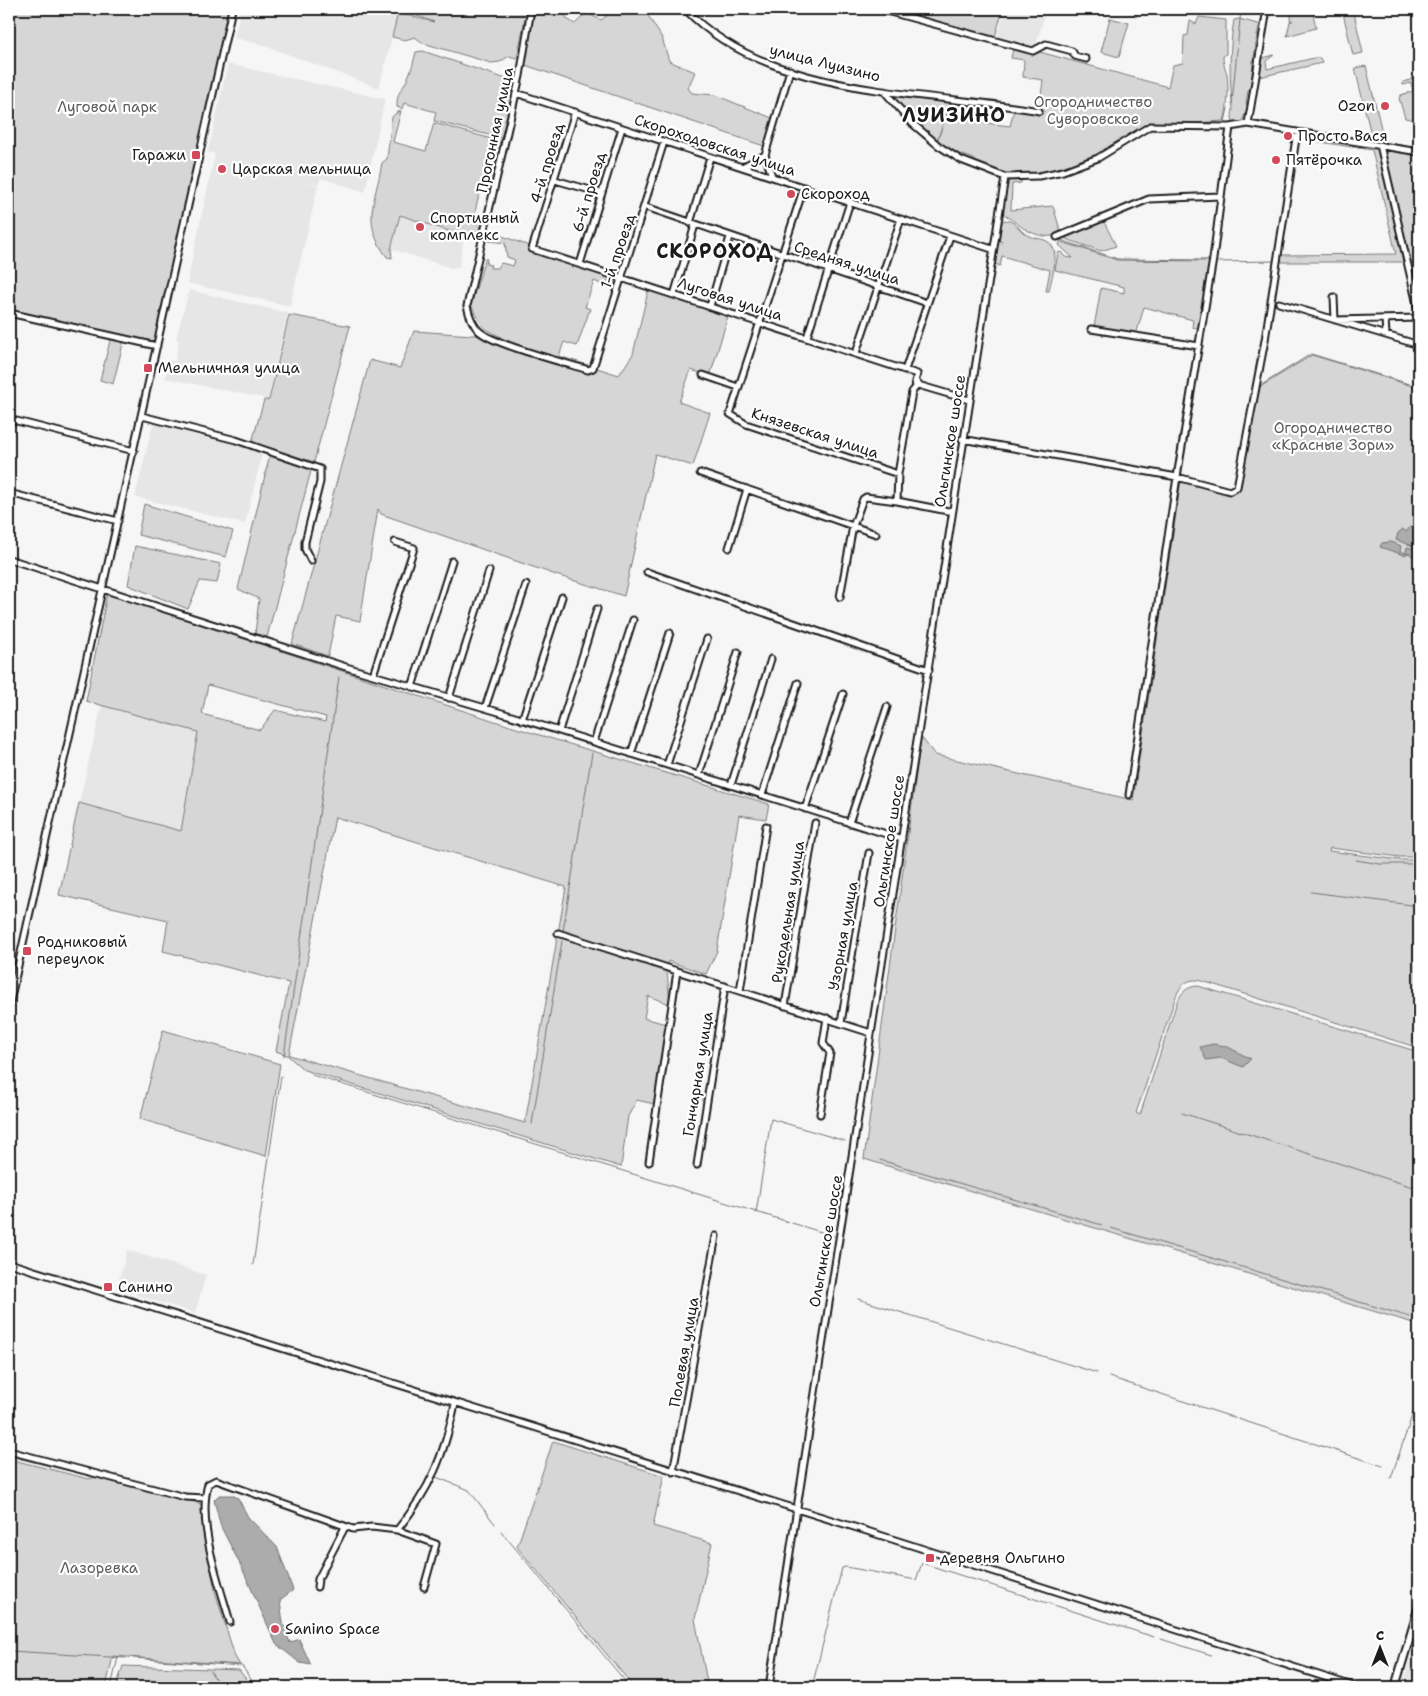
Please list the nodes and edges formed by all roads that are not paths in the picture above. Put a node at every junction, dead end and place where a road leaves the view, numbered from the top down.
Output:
1 (232, 9) edge
2 (530, 9) edge
3 (686, 9) edge
4 (879, 9) edge
5 (1267, 9) edge
6 (1086, 59) dead end
7 (790, 70) junction
8 (884, 91) junction
9 (516, 93) junction
10 (1039, 111) dead end
11 (575, 112) junction
12 (1248, 124) junction
13 (1230, 127) junction
14 (622, 128) junction
15 (1297, 132) junction
16 (664, 142) junction
17 (1380, 145) junction
18 (1419, 152) edge
19 (765, 155) junction
20 (710, 157) junction
21 (742, 167) junction
22 (772, 176) junction
23 (1005, 176) junction
24 (555, 180) junction
25 (804, 186) junction
26 (601, 194) junction
27 (1220, 196) junction
28 (850, 202) junction
29 (646, 207) junction
30 (901, 219) junction
31 (692, 224) junction
32 (730, 236) junction
33 (950, 236) junction
34 (1057, 237) dead end
35 (532, 249) joint
36 (992, 249) junction
37 (783, 255) junction
38 (580, 264) junction
39 (830, 270) junction
40 (621, 278) junction
41 (878, 286) junction
42 (674, 295) junction
43 (1334, 297) dead end
44 (927, 303) junction
45 (1279, 303) dead end
46 (710, 306) junction
47 (9, 313) edge
48 (1419, 313) edge
49 (1419, 318) edge
50 (1385, 319) junction
51 (1335, 320) junction
52 (760, 321) junction
53 (1092, 329) dead end
54 (1386, 335) junction
55 (807, 337) junction
56 (1419, 345) edge
57 (157, 346) junction
58 (1199, 346) junction
59 (856, 353) junction
60 (593, 368) joint
61 (905, 370) junction
62 (703, 375) dead end
63 (916, 379) junction
64 (738, 387) junction
65 (969, 400) junction
66 (142, 416) junction
67 (9, 419) edge
68 (962, 439) junction
69 (134, 451) junction
70 (700, 474) dead end
71 (898, 474) junction
72 (1177, 477) junction
73 (747, 489) junction
74 (9, 493) edge
75 (897, 501) junction
76 (952, 510) junction
77 (118, 521) junction
78 (853, 526) junction
79 (876, 534) dead end
80 (396, 542) dead end
81 (729, 548) dead end
82 (9, 559) edge
83 (311, 561) dead end
84 (452, 561) dead end
85 (489, 571) dead end
86 (647, 572) dead end
87 (526, 585) dead end
88 (102, 591) junction
89 (562, 597) dead end
90 (840, 597) dead end
91 (597, 609) dead end
92 (633, 620) dead end
93 (670, 633) dead end
94 (707, 639) dead end
95 (738, 652) dead end
96 (771, 659) dead end
97 (929, 670) junction
98 (373, 676) junction
99 (798, 683) dead end
100 (412, 687) junction
101 (843, 694) dead end
102 (449, 698) junction
103 (886, 707) dead end
104 (485, 708) junction
105 (522, 720) junction
106 (559, 731) junction
107 (594, 742) junction
108 (631, 754) junction
109 (667, 765) junction
110 (699, 775) junction
111 (731, 785) junction
112 (762, 795) junction
113 (1129, 795) dead end
114 (805, 809) junction
115 (815, 823) dead end
116 (849, 823) junction
117 (766, 826) dead end
118 (902, 839) junction
119 (870, 853) dead end
120 (558, 933) dead end
121 (677, 971) junction
122 (725, 986) junction
123 (740, 991) junction
124 (9, 1006) edge
125 (785, 1006) junction
126 (827, 1018) junction
127 (841, 1023) junction
128 (871, 1032) junction
129 (820, 1114) dead end
130 (648, 1162) dead end
131 (697, 1165) dead end
132 (716, 1236) dead end
133 (9, 1263) edge
134 (455, 1404) junction
135 (9, 1451) edge
136 (673, 1472) junction
137 (204, 1498) junction
138 (796, 1510) junction
139 (345, 1527) junction
140 (397, 1530) junction
141 (317, 1587) dead end
142 (424, 1587) dead end
143 (1419, 1606) edge
144 (230, 1622) dead end
145 (769, 1687) edge
146 (1356, 1687) edge
147 (1394, 1687) edge

1 - 57 street
2 - 9 street, Прогонная улица
3 - 7 street, улица Луизино
4 - 6 street
5 - 12 street
7 - 8 street, улица Луизино
7 - 19 street
8 - 10 street, улица Луизино
8 - 23 street, улица Луизино
9 - 11 street, Скороходовская улица
9 - 60 street, Прогонная улица
11 - 14 street, Скороходовская улица
11 - 24 street, 4-й проезд
12 - 13 street, улица Луизино
12 - 15 street, улица Луизино
13 - 23 street, улица Луизино
13 - 27 street
14 - 16 street, Скороходовская улица
14 - 26 street, 6-й проезд
15 - 17 street, улица Луизино
15 - 72 street
16 - 20 street, Скороходовская улица
16 - 29 street, 1-й проезд
17 - 18 street, улица Луизино
17 - 48 street
19 - 21 street
19 - 22 street
20 - 21 street, Скороходовская улица
20 - 31 street
21 - 22 street, Скороходовская улица
22 - 25 street, Скороходовская улица
23 - 36 street, Ольгинское шоссе
24 - 26 street
24 - 35 street, 4-й проезд
25 - 28 street, Скороходовская улица
25 - 37 street
26 - 38 street, 6-й проезд
27 - 34 street
27 - 58 street
28 - 30 street, Скороходовская улица
28 - 39 street
29 - 31 street, Средняя улица
29 - 40 street, 1-й проезд
30 - 33 street, Скороходовская улица
30 - 41 street
31 - 32 street, Средняя улица
31 - 42 street
32 - 37 street, Средняя улица
32 - 46 street
33 - 36 street, Скороходовская улица
33 - 44 street
35 - 38 street, Луговая улица
36 - 65 street, Ольгинское шоссе
37 - 39 street, Средняя улица
37 - 52 street
38 - 40 street, Луговая улица
39 - 41 street, Средняя улица
39 - 55 street
40 - 42 street, Луговая улица
40 - 60 street, 1-й проезд
41 - 44 street, Средняя улица
41 - 59 street
42 - 46 street, Луговая улица
43 - 51 street
44 - 61 street
45 - 51 street
46 - 52 street, Луговая улица
47 - 57 street
49 - 50 street
50 - 51 street
50 - 54 street
51 - 54 street
52 - 55 street, Луговая улица
52 - 64 street
53 - 58 street
54 - 56 street
55 - 59 street, Луговая улица
57 - 66 street
58 - 72 street
59 - 61 street, Луговая улица
61 - 63 street, Луговая улица
62 - 64 street
63 - 65 street, Луговая улица
63 - 71 street
64 - 71 street, Князевская улица
65 - 68 street, Ольгинское шоссе
66 - 69 street
66 - 83 street
67 - 69 street
68 - 72 street
68 - 76 street, Ольгинское шоссе
69 - 77 street
70 - 73 street
71 - 75 street
72 - 113 street
73 - 78 street
73 - 81 street
74 - 77 street
75 - 76 street
75 - 78 street
76 - 97 street, Ольгинское шоссе
77 - 88 street
78 - 79 street
78 - 90 street
80 - 98 street
82 - 88 street
84 - 100 street
85 - 102 street
86 - 97 street
87 - 104 street
88 - 98 street
88 - 124 street
89 - 105 street
91 - 106 street
92 - 107 street
93 - 108 street
94 - 109 street
95 - 110 street
96 - 111 street
97 - 118 street, Ольгинское шоссе
98 - 100 street
99 - 112 street
100 - 102 street
101 - 114 street
102 - 104 street
103 - 116 street
104 - 105 street
105 - 106 street
106 - 107 street
107 - 108 street
108 - 109 street
109 - 110 street
110 - 111 street
111 - 112 street
112 - 114 street
114 - 116 street
115 - 125 street, Рукодельная улица
116 - 118 street
117 - 123 street
118 - 128 street, Ольгинское шоссе
119 - 127 street, Узорная улица
120 - 121 street
121 - 122 street
121 - 130 street
122 - 123 street
122 - 131 street, Гончарная улица
123 - 125 street
125 - 126 street
126 - 127 street
126 - 129 street
127 - 128 street
128 - 138 street, Ольгинское шоссе
132 - 136 street, Полевая улица
133 - 134 street
134 - 136 street
134 - 140 street
135 - 137 street
136 - 138 street
137 - 139 street
137 - 144 street
138 - 145 street, Ольгинское шоссе
138 - 146 street
139 - 140 street
139 - 141 street
140 - 142 street
143 - 147 main road

